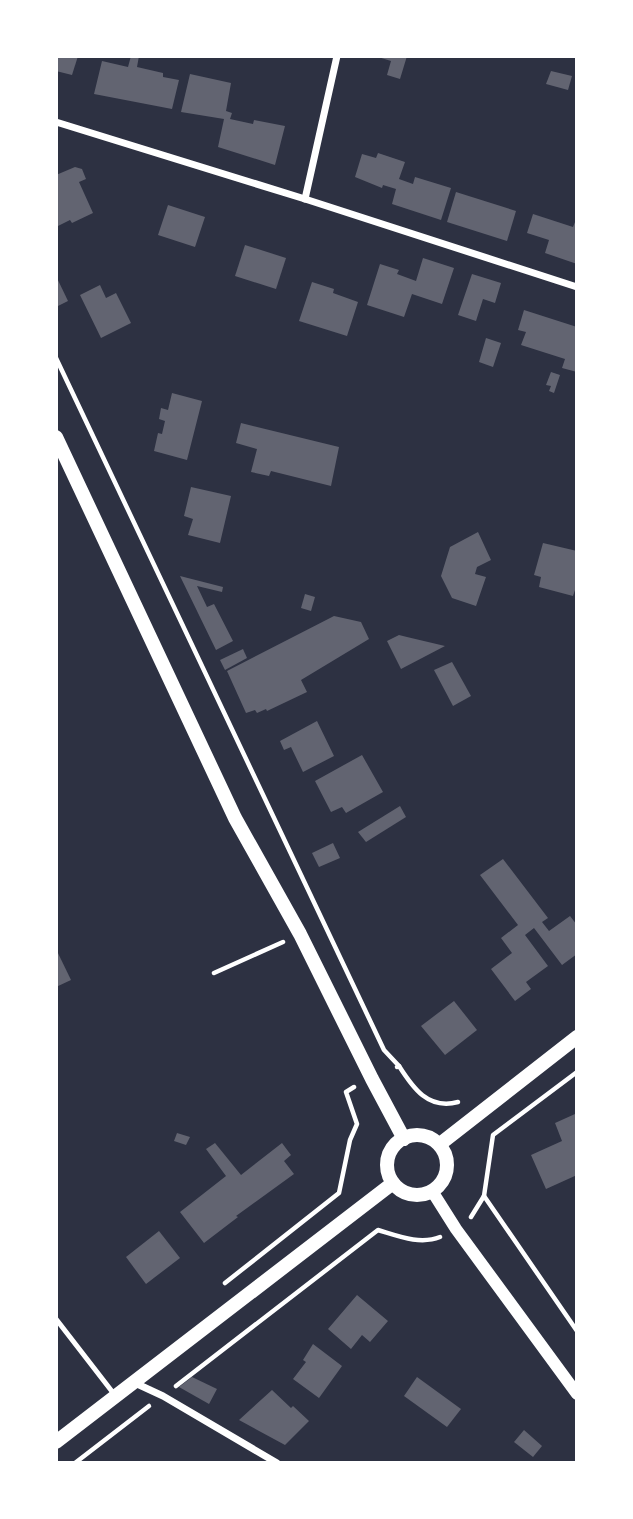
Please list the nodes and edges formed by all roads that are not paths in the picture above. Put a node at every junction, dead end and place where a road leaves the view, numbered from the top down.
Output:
1 (337, 56) edge
2 (56, 122) edge
3 (305, 199) junction
4 (577, 287) edge
5 (56, 436) edge
6 (577, 1037) edge
7 (404, 1139) junction
8 (440, 1144) junction
9 (393, 1183) junction
10 (432, 1191) junction
11 (56, 1319) edge
12 (135, 1383) junction
13 (577, 1394) edge
14 (116, 1396) junction
15 (56, 1442) edge
16 (277, 1463) edge

1 - 3 street
2 - 3 street
3 - 4 street
5 - 7 main road
6 - 8 main road
7 - 8 main road
7 - 9 main road
8 - 10 main road
9 - 10 main road
9 - 12 main road
10 - 13 street
11 - 14 lane
12 - 14 main road
12 - 16 street
14 - 15 main road

